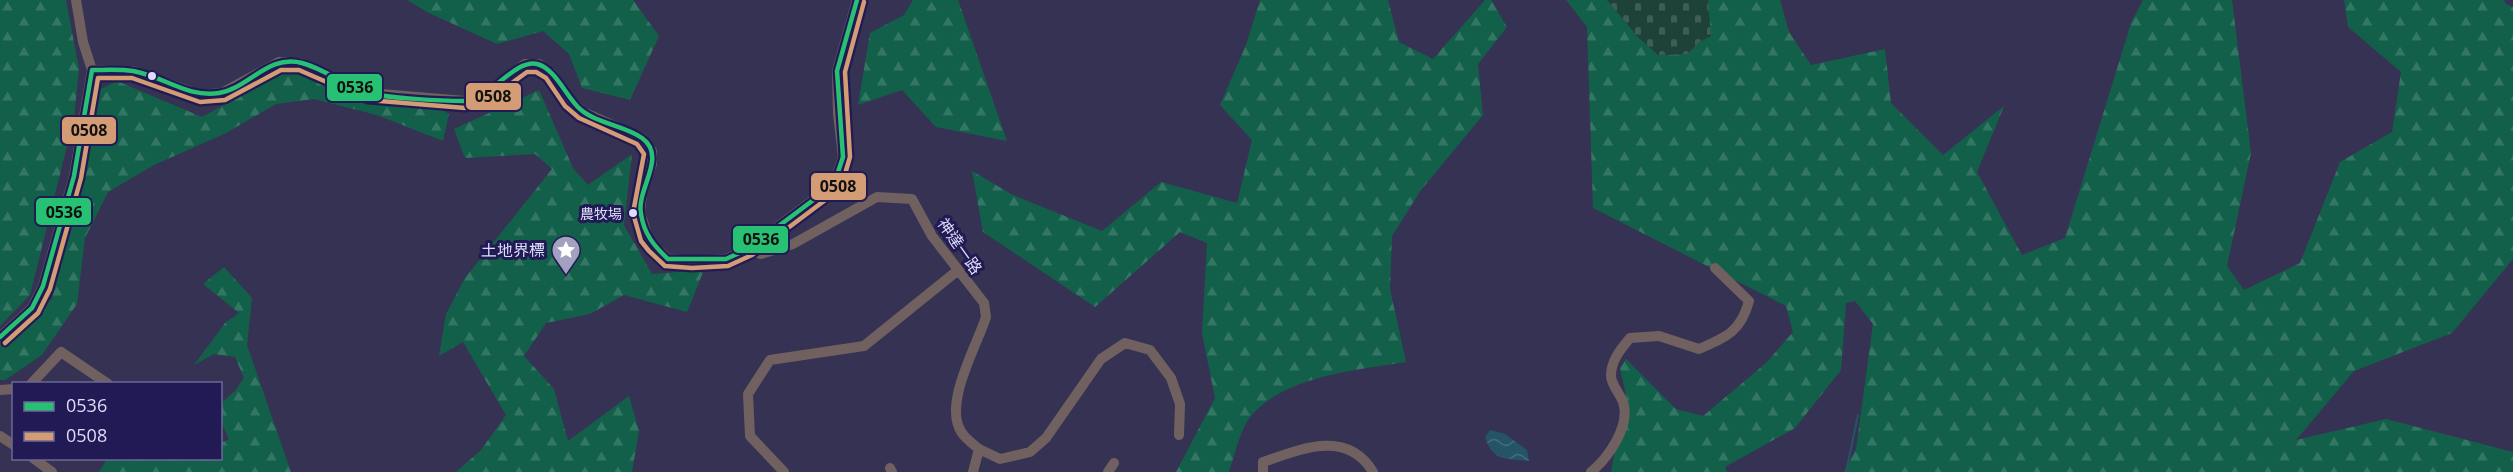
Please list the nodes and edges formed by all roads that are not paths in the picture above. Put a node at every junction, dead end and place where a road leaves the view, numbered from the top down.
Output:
1 (76, 0) edge
2 (857, 0) edge
3 (92, 70) junction
4 (748, 249) junction
5 (1714, 268) dead end
6 (957, 271) junction
7 (0, 337) edge
8 (33, 382) edge
9 (105, 382) edge
10 (1179, 435) dead end
11 (979, 449) junction
12 (34, 460) edge
13 (52, 472) edge
14 (784, 472) edge
15 (973, 472) edge
16 (1263, 472) edge
17 (1372, 472) edge
18 (1591, 472) edge

1 - 3 street
2 - 4 street
3 - 4 street
3 - 7 street
4 - 6 street, 神達一路
5 - 18 street
6 - 11 street, 神達一路
6 - 14 street
8 - 9 street
10 - 11 street
11 - 15 street
12 - 13 street
16 - 17 street

